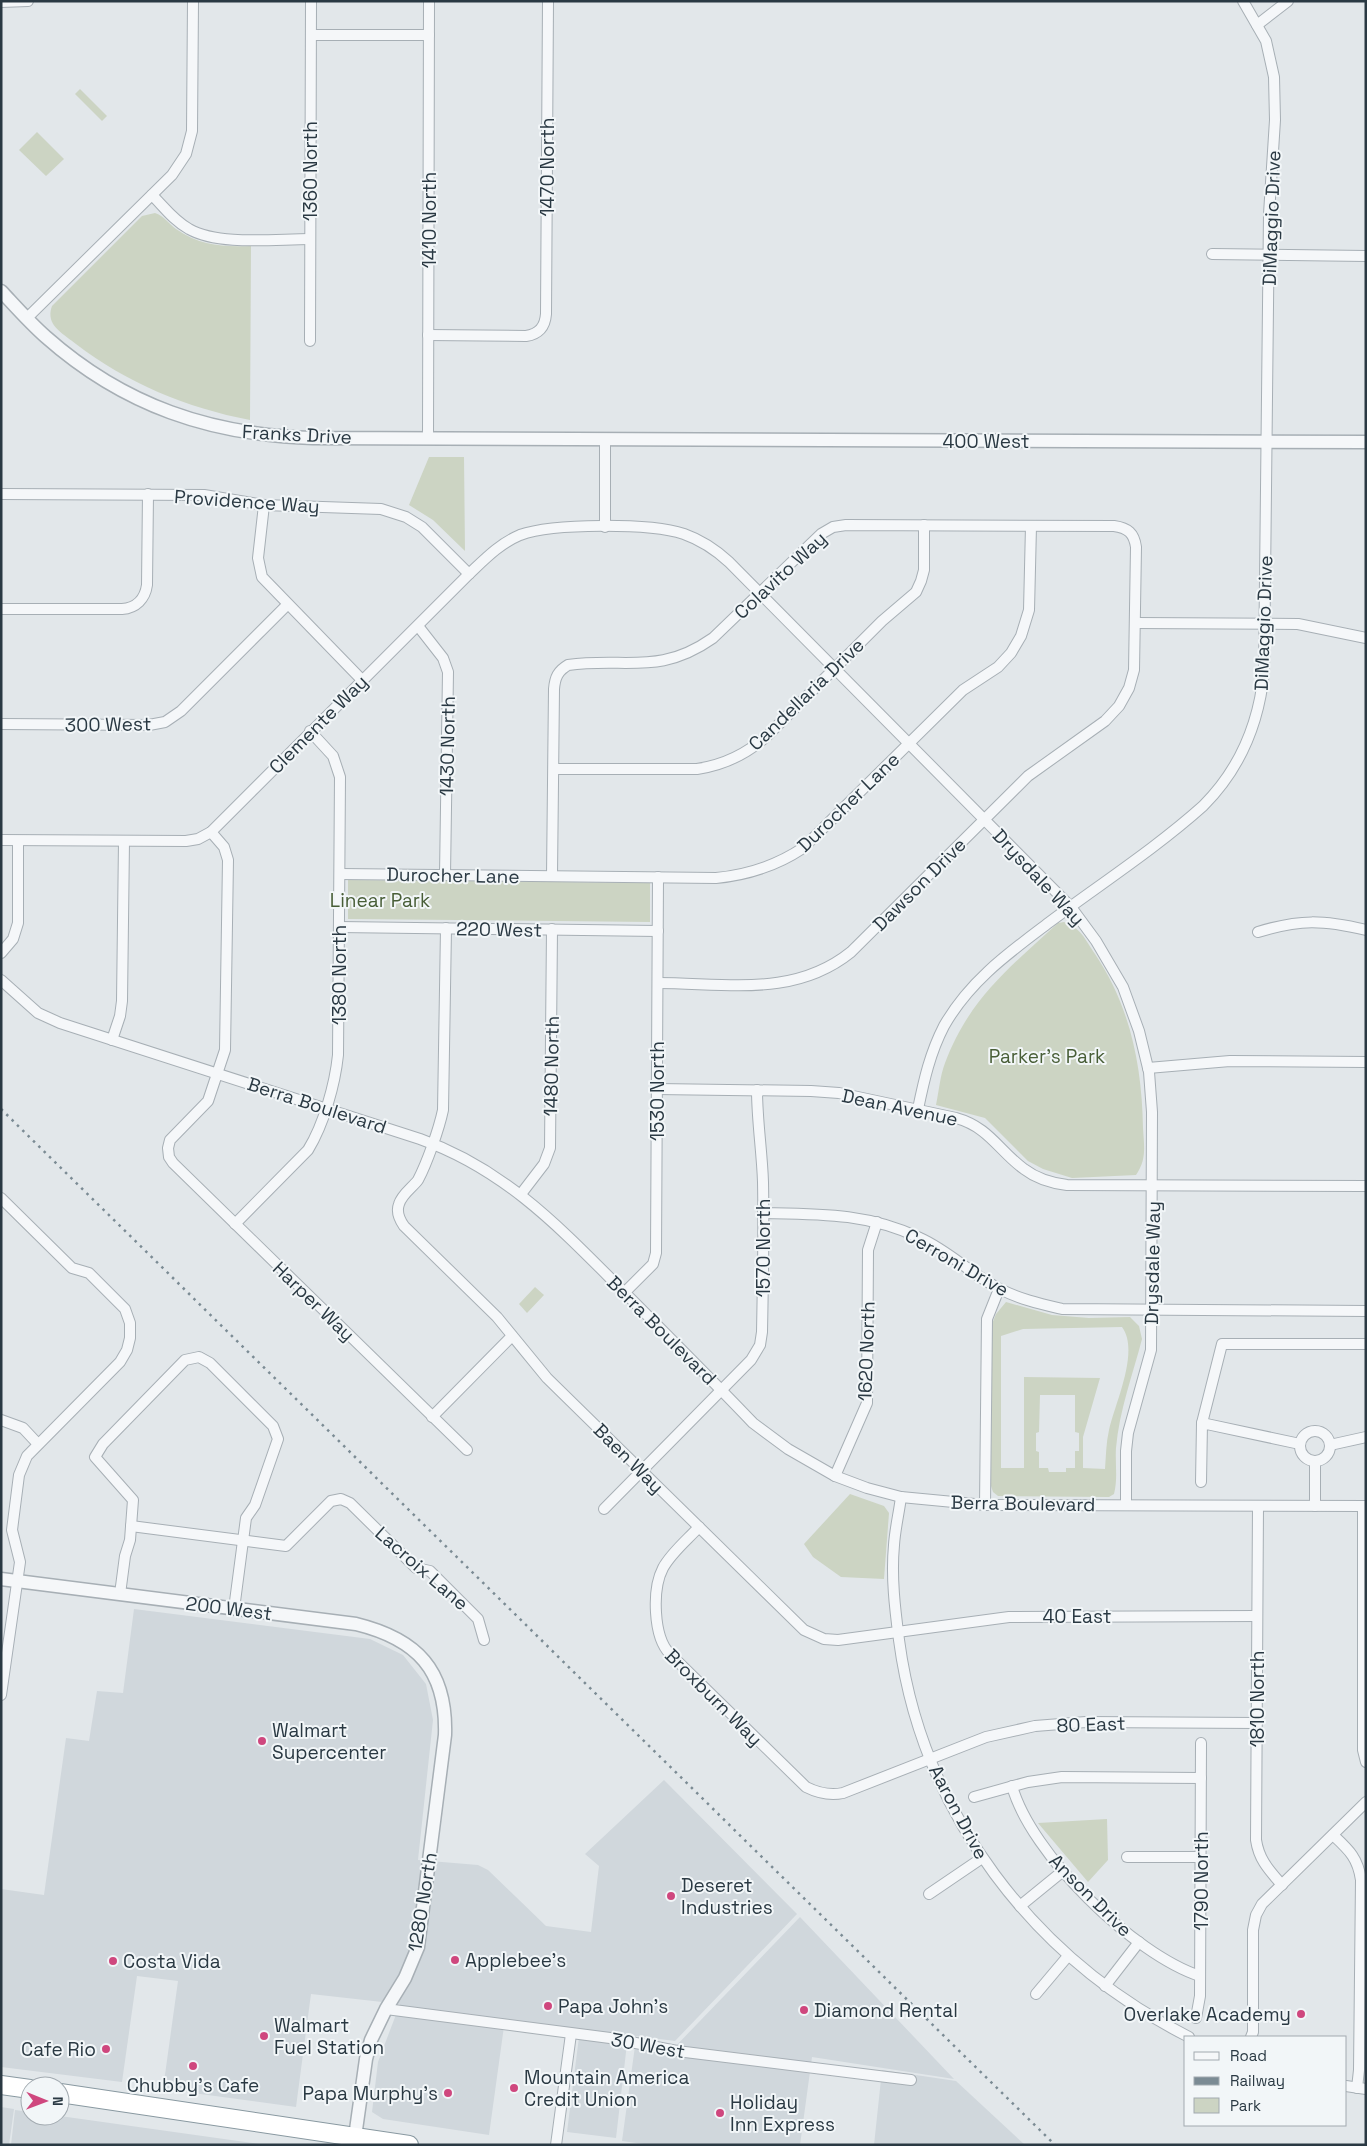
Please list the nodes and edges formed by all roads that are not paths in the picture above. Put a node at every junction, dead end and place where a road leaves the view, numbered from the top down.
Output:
1 (28, 1) edge
2 (193, 1) edge
3 (311, 1) edge
4 (429, 1) edge
5 (548, 1) edge
6 (1243, 1) edge
7 (1288, 1) edge
8 (1, 2) edge
9 (1257, 25) junction
10 (311, 35) junction
11 (429, 35) junction
12 (152, 195) junction
13 (310, 239) junction
14 (1212, 254) dead end
15 (1268, 255) junction
16 (1366, 256) edge
17 (1, 292) edge
18 (27, 318) junction
19 (428, 335) junction
20 (310, 341) dead end
21 (428, 438) junction
22 (606, 439) junction
23 (1266, 441) junction
24 (1366, 442) edge
25 (1, 494) edge
26 (148, 494) junction
27 (264, 505) junction
28 (924, 525) junction
29 (1031, 526) junction
30 (605, 527) junction
31 (1130, 532) joint
32 (469, 574) junction
33 (760, 593) junction
34 (287, 605) junction
35 (1, 609) edge
36 (1136, 623) junction
37 (1265, 624) junction
38 (418, 626) junction
39 (1366, 638) edge
40 (835, 668) junction
41 (362, 680) junction
42 (1, 724) edge
43 (310, 732) junction
44 (909, 743) junction
45 (554, 769) junction
46 (984, 819) junction
47 (211, 832) junction
48 (1, 840) edge
49 (18, 840) junction
50 (124, 842) junction
51 (340, 874) junction
52 (445, 875) junction
53 (552, 876) junction
54 (658, 877) junction
55 (1071, 906) junction
56 (339, 927) junction
57 (446, 928) junction
58 (552, 929) junction
59 (658, 930) junction
60 (1366, 930) edge
61 (1258, 932) dead end
62 (1, 953) edge
63 (1, 980) edge
64 (658, 984) junction
65 (112, 1040) junction
66 (1366, 1062) edge
67 (1148, 1068) junction
68 (218, 1073) junction
69 (657, 1089) junction
70 (757, 1090) junction
71 (325, 1108) junction
72 (918, 1109) junction
73 (432, 1143) junction
74 (1152, 1185) junction
75 (1366, 1186) edge
76 (521, 1194) junction
77 (1, 1198) edge
78 (763, 1213) junction
79 (877, 1222) junction
80 (235, 1224) junction
81 (999, 1289) junction
82 (624, 1293) junction
83 (1151, 1310) junction
84 (1366, 1311) edge
85 (512, 1336) junction
86 (1366, 1344) edge
87 (721, 1390) junction
88 (432, 1417) junction
89 (1, 1420) edge
90 (1202, 1423) junction
91 (1366, 1437) edge
92 (38, 1444) junction
93 (1300, 1444) junction
94 (1330, 1444) junction
95 (466, 1450) dead end
96 (1315, 1461) junction
97 (642, 1470) junction
98 (835, 1476) junction
99 (1201, 1482) dead end
100 (901, 1497) junction
101 (985, 1505) junction
102 (1126, 1505) junction
103 (1258, 1506) junction
104 (1315, 1506) junction
105 (1364, 1506) edge
106 (604, 1509) dead end
107 (131, 1526) junction
108 (699, 1527) junction
109 (242, 1540) junction
110 (1, 1579) edge
111 (16, 1581) junction
112 (120, 1594) junction
113 (234, 1609) junction
114 (1257, 1616) junction
115 (898, 1632) junction
116 (484, 1640) dead end
117 (436, 1680) joint
118 (1, 1695) edge
119 (1257, 1723) junction
120 (1201, 1743) dead end
121 (930, 1758) junction
122 (1366, 1762) edge
123 (1201, 1778) junction
124 (1012, 1786) junction
125 (822, 1794) joint
126 (974, 1797) dead end
127 (1366, 1802) edge
128 (1333, 1835) junction
129 (1128, 1857) dead end
130 (1201, 1857) junction
131 (982, 1858) junction
132 (1063, 1871) junction
133 (1282, 1884) junction
134 (929, 1894) dead end
135 (1020, 1906) junction
136 (1139, 1942) junction
137 (1068, 1956) junction
138 (1200, 1976) junction
139 (1105, 1986) junction
140 (1036, 1994) dead end
141 (386, 2009) junction
142 (1196, 2018) dead end
143 (571, 2034) junction
144 (1187, 2036) edge
145 (1252, 2036) edge
146 (911, 2080) dead end
147 (1, 2085) edge
148 (1347, 2086) edge
149 (20, 2088) edge
150 (1361, 2089) edge
151 (70, 2094) edge
152 (355, 2141) edge
153 (409, 2145) edge
154 (556, 2145) edge

1 - 8 street
2 - 12 street
3 - 10 street, 1360 North
4 - 11 street, 1410 North
5 - 19 street, 1470 North
6 - 9 street, DiMaggio Drive
7 - 9 street
9 - 15 street, DiMaggio Drive
10 - 11 street
10 - 13 street, 1360 North
11 - 19 street, 1410 North
12 - 13 street
12 - 18 street
13 - 20 street, 1360 North
14 - 15 street
15 - 16 street
15 - 23 street, DiMaggio Drive
17 - 18 street, Franks Drive
18 - 21 street, Franks Drive
19 - 21 street, 1410 North
21 - 22 street, Franks Drive
22 - 23 street, 400 West
22 - 30 street
23 - 24 street, 400 West
23 - 37 street, DiMaggio Drive
25 - 26 street, Providence Way
26 - 27 street, Providence Way
26 - 35 street
27 - 32 street, Providence Way
27 - 34 street
28 - 29 street, Colavito Way
28 - 33 street, Colavito Way
28 - 40 street, Candellaria Drive
29 - 31 street, Colavito Way
29 - 44 street, Durocher Lane
30 - 32 street, Clemente Way
30 - 33 street, Drysdale Way
31 - 36 street, Dawson Drive
32 - 38 street, Clemente Way
33 - 40 street, Drysdale Way
33 - 45 street, Colavito Way
34 - 41 street
34 - 42 street, 300 West
36 - 37 street
36 - 46 street, Dawson Drive
37 - 39 street
37 - 55 street, DiMaggio Drive
38 - 41 street, Clemente Way
38 - 52 street, 1430 North
40 - 44 street, Drysdale Way
40 - 45 street, Candellaria Drive
41 - 43 street, Clemente Way
43 - 47 street, Clemente Way
43 - 51 street, 1380 North
44 - 46 street, Drysdale Way
44 - 54 street, Durocher Lane
45 - 53 street
46 - 55 street, Drysdale Way
46 - 64 street, Dawson Drive
47 - 50 street, Clemente Way
47 - 68 street
48 - 49 street, Clemente Way
49 - 50 street, Clemente Way
49 - 62 street
50 - 65 street
51 - 52 street, Durocher Lane
51 - 56 street, 1380 North
52 - 53 street, Durocher Lane
53 - 54 street, Durocher Lane
54 - 59 street, 1530 North
55 - 67 street, Drysdale Way
55 - 72 street, DiMaggio Drive
56 - 57 street, 220 West
56 - 71 street, 1380 North
57 - 58 street, 220 West
57 - 73 street
58 - 59 street, 220 West
58 - 76 street, 1480 North
59 - 64 street, 1530 North
60 - 61 street
63 - 65 street, Berra Boulevard
64 - 69 street, 1530 North
65 - 68 street, Berra Boulevard
66 - 67 street
67 - 74 street, Drysdale Way
68 - 71 street, Berra Boulevard
68 - 80 street, Harper Way
69 - 70 street, Dean Avenue
69 - 82 street, 1530 North
70 - 72 street, Dean Avenue
70 - 78 street, 1570 North
71 - 73 street, Berra Boulevard
71 - 80 street, 1380 North
72 - 74 street, Dean Avenue
73 - 76 street, Berra Boulevard
73 - 85 street, Baen Way
74 - 75 street, Dean Avenue
74 - 83 street, Drysdale Way
76 - 82 street, Berra Boulevard
77 - 92 street
78 - 79 street, Cerroni Drive
78 - 87 street, 1570 North
79 - 81 street, Cerroni Drive
79 - 98 street, 1620 North
80 - 88 street, Harper Way
81 - 83 street, Cerroni Drive
81 - 101 street
82 - 87 street, Berra Boulevard
83 - 84 street, Cerroni Drive
83 - 102 street, Drysdale Way
85 - 88 street
85 - 97 street, Baen Way
86 - 90 street
87 - 97 street, 1570 North
87 - 98 street, Berra Boulevard
88 - 95 street, Harper Way
89 - 92 street
90 - 93 street
90 - 99 street
91 - 94 street
92 - 111 street
93 - 94 street
93 - 96 street
94 - 96 street
96 - 104 street
97 - 106 street, 1570 North
97 - 108 street, Baen Way
98 - 100 street, Berra Boulevard
100 - 101 street, Berra Boulevard
100 - 115 street, Aaron Drive
101 - 102 street, Berra Boulevard
102 - 103 street, Berra Boulevard
103 - 104 street, Berra Boulevard
103 - 114 street, 1810 North
104 - 105 street, Berra Boulevard
105 - 122 street
107 - 109 street, Lacroix Lane
107 - 109 street
107 - 112 street
108 - 115 street, Baen Way
108 - 125 street, Broxburn Way
109 - 113 street
109 - 116 street, Lacroix Lane
110 - 111 street, 200 West
111 - 112 street, 200 West
111 - 118 street
112 - 113 street, 200 West
113 - 117 street, 200 West
114 - 115 street, 40 East
114 - 119 street, 1810 North
115 - 121 street, Aaron Drive
117 - 141 street, 1280 North
119 - 121 street, 80 East
119 - 133 street, 1810 North
120 - 123 street, 1790 North
121 - 125 street, 80 East
121 - 131 street, Aaron Drive
123 - 124 street
123 - 130 street, 1790 North
124 - 126 street
124 - 132 street, Anson Drive
127 - 128 street
128 - 133 street
128 - 150 street
129 - 130 street
130 - 138 street, 1790 North
131 - 134 street
131 - 135 street, Aaron Drive
132 - 135 street
132 - 136 street, Anson Drive
133 - 145 street
135 - 137 street, Aaron Drive
136 - 138 street, Anson Drive
136 - 139 street
137 - 139 street, Aaron Drive
137 - 140 street
138 - 142 street, 1790 North
139 - 144 street, Aaron Drive
141 - 143 street, 30 West
141 - 152 street, 1280 North
143 - 146 street, 30 West
143 - 154 street
147 - 149 highway
148 - 150 street
151 - 152 highway
152 - 153 highway

